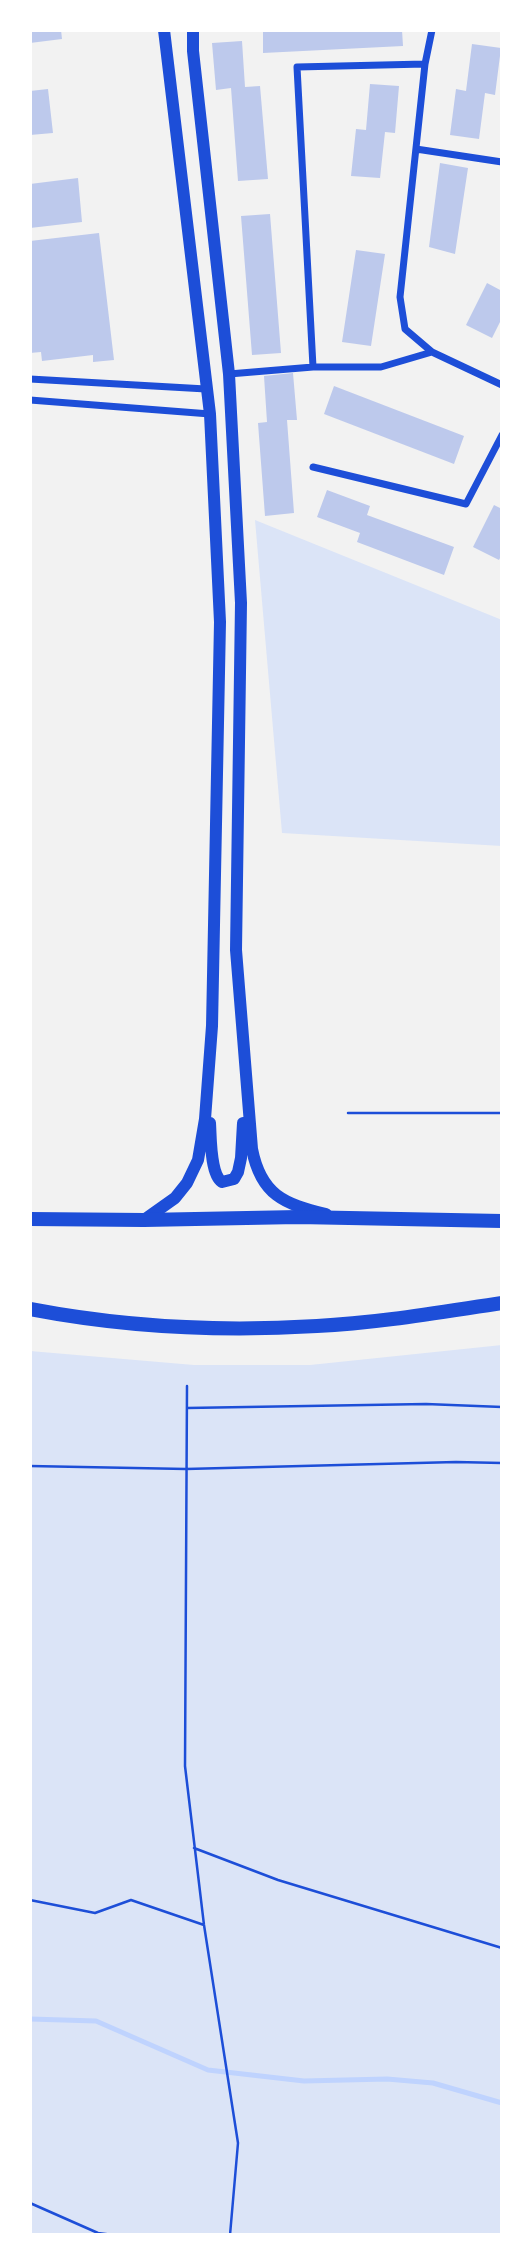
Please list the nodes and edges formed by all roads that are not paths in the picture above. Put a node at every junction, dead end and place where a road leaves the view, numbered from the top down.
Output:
1 (164, 30) edge
2 (193, 30) edge
3 (432, 30) edge
4 (425, 64) junction
5 (416, 149) junction
6 (502, 162) edge
7 (432, 352) junction
8 (313, 367) junction
9 (229, 374) junction
10 (30, 379) edge
11 (502, 385) edge
12 (206, 389) junction
13 (30, 400) edge
14 (210, 414) junction
15 (502, 435) edge
16 (313, 467) dead end
17 (246, 1085) junction
18 (207, 1087) junction
19 (344, 1218) junction
20 (30, 1219) edge
21 (144, 1220) junction
22 (502, 1221) edge
23 (502, 1303) edge
24 (30, 1309) edge

1 - 12 main road
2 - 9 main road
3 - 4 street
4 - 5 street
4 - 8 street
5 - 6 street
5 - 7 street
7 - 8 street
7 - 11 street
8 - 9 street
9 - 17 main road
10 - 12 street
12 - 14 main road
13 - 14 street
14 - 18 main road
15 - 16 street
17 - 18 main road
17 - 19 main road
18 - 21 main road
19 - 21 main road
19 - 22 main road
20 - 21 main road
23 - 24 main road

